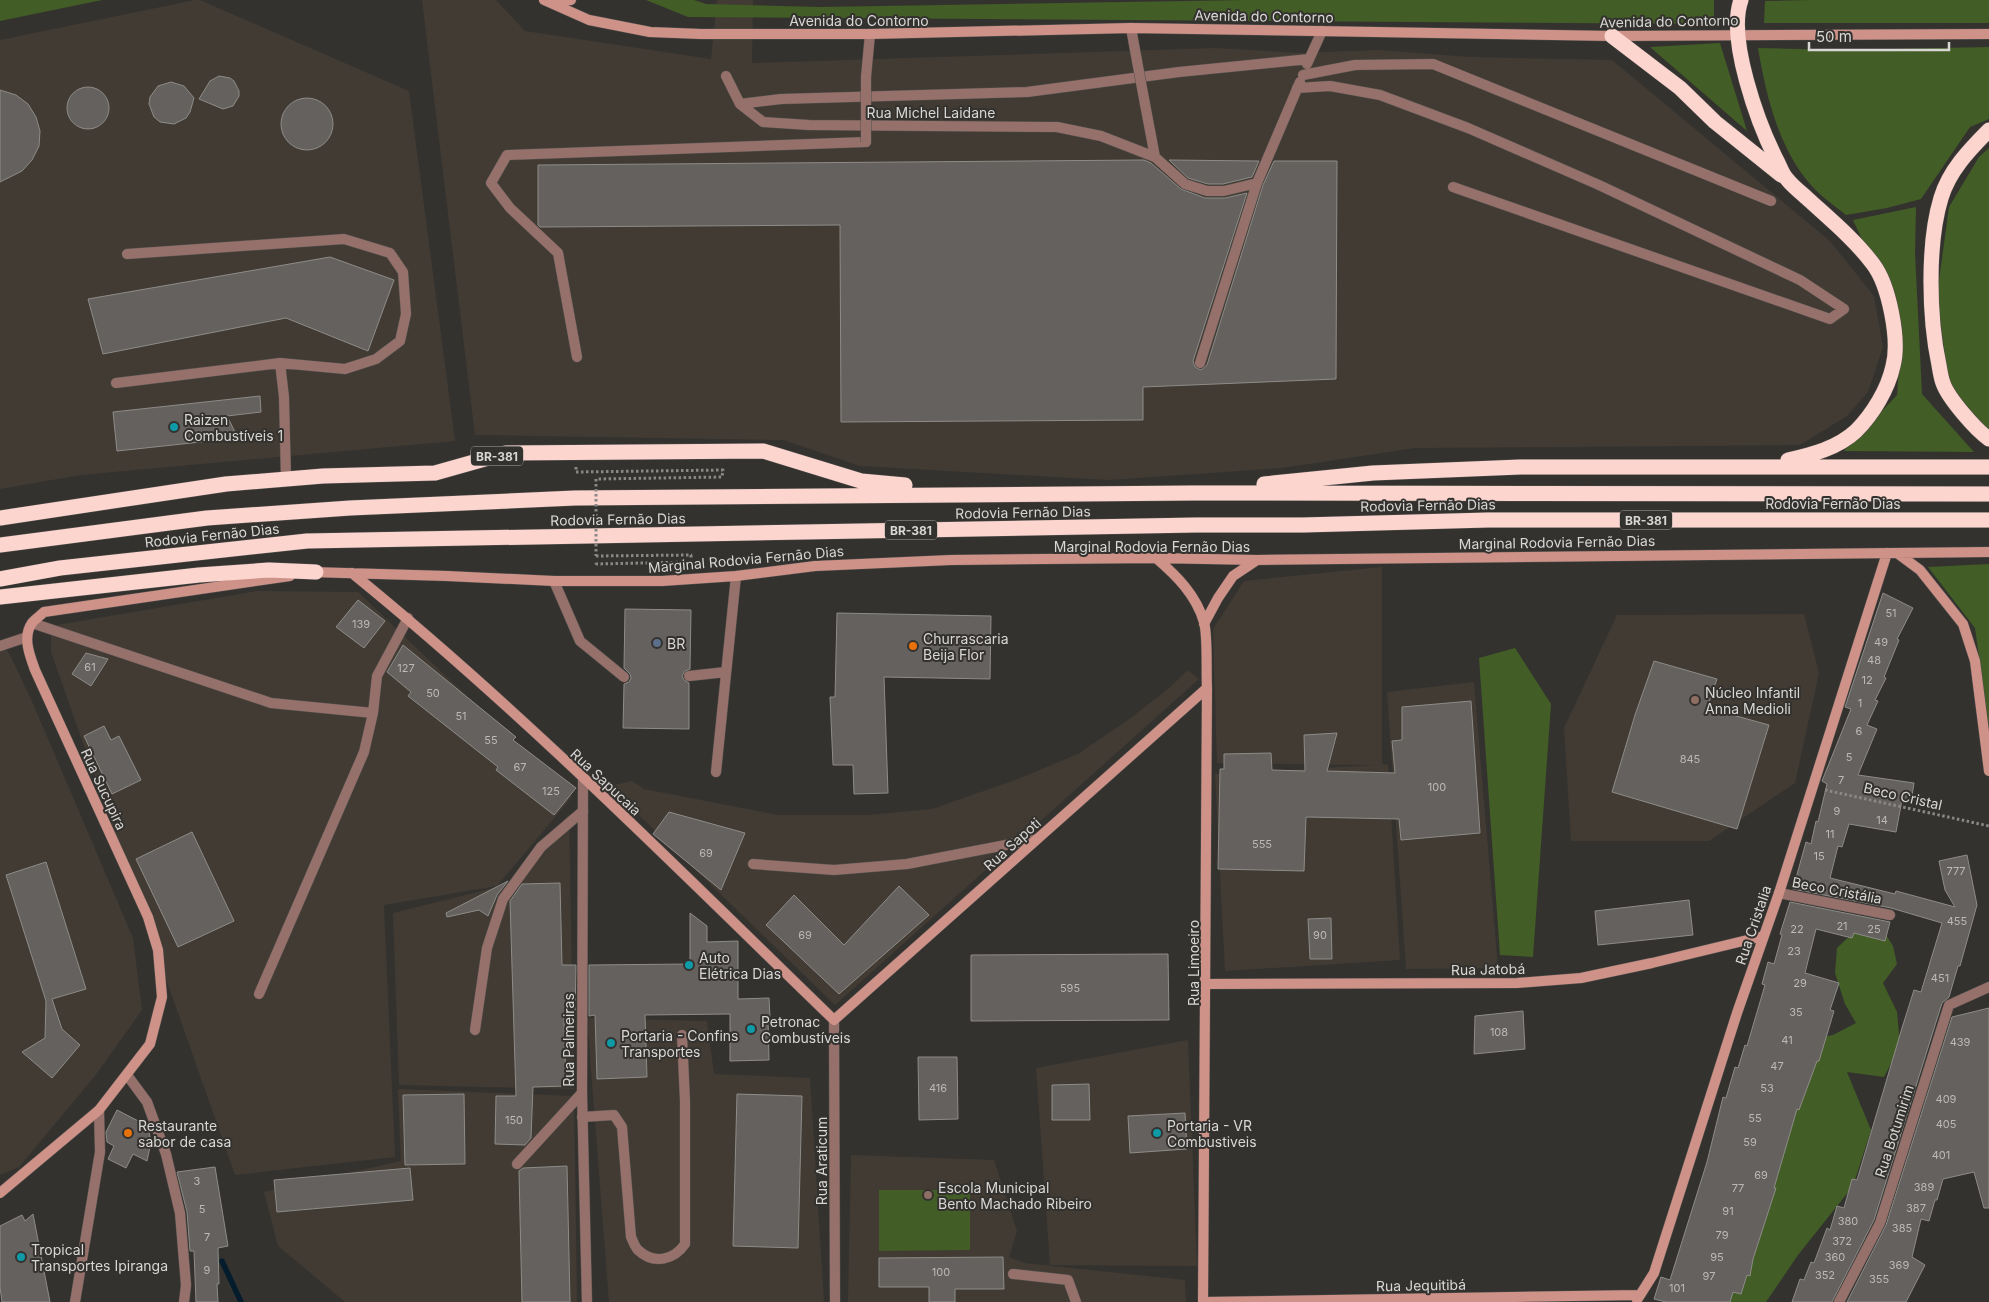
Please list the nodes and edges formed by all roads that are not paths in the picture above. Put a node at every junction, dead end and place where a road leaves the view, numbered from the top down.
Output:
1 (571, 0) edge
2 (1741, 0) edge
3 (547, 1) edge
4 (1131, 28) junction
5 (1322, 31) junction
6 (870, 34) junction
7 (1738, 34) junction
8 (1989, 34) edge
9 (1612, 36) junction
10 (1310, 59) junction
11 (1303, 75) junction
12 (726, 76) dead end
13 (1297, 88) junction
14 (740, 104) junction
15 (1989, 130) edge
16 (1155, 157) junction
17 (1786, 178) junction
18 (1257, 183) junction
19 (1453, 187) dead end
20 (1771, 201) dead end
21 (127, 254) dead end
22 (576, 357) dead end
23 (280, 363) junction
24 (1200, 363) dead end
25 (116, 382) dead end
26 (1989, 439) edge
27 (1762, 467) junction
28 (1989, 467) edge
29 (286, 479) junction
30 (994, 493) junction
31 (1194, 493) junction
32 (1989, 494) edge
33 (0, 518) edge
34 (1989, 520) edge
35 (0, 545) edge
36 (1989, 552) edge
37 (1892, 553) junction
38 (1156, 558) junction
39 (1257, 560) junction
40 (316, 572) junction
41 (352, 573) junction
42 (736, 576) junction
43 (0, 579) edge
44 (554, 581) junction
45 (0, 597) edge
46 (408, 618) junction
47 (32, 623) junction
48 (1204, 624) junction
49 (28, 637) junction
50 (0, 646) edge
51 (726, 672) junction
52 (689, 676) dead end
53 (624, 677) dead end
54 (1207, 688) junction
55 (373, 713) junction
56 (716, 772) dead end
57 (1989, 772) edge
58 (583, 778) junction
59 (583, 811) junction
60 (1037, 839) junction
61 (753, 864) dead end
62 (1779, 892) junction
63 (1890, 915) dead end
64 (1764, 936) junction
65 (1206, 984) junction
66 (1989, 987) edge
67 (259, 994) dead end
68 (834, 1020) junction
69 (475, 1030) dead end
70 (682, 1036) dead end
71 (127, 1074) junction
72 (582, 1093) junction
73 (99, 1110) junction
74 (582, 1117) junction
75 (517, 1164) dead end
76 (0, 1193) edge
77 (1013, 1274) dead end
78 (1638, 1299) edge
79 (75, 1302) edge
80 (184, 1302) edge
81 (586, 1302) edge
82 (835, 1302) edge
83 (1076, 1302) edge
84 (1203, 1302) edge
85 (1839, 1302) edge

1 - 3 street
2 - 7 highway
3 - 6 street, Avenida do Contorno
4 - 5 street, Avenida do Contorno
4 - 6 street, Avenida do Contorno
4 - 16 street, bridge
5 - 9 street, Avenida do Contorno
5 - 10 street
6 - 22 street, bridge
7 - 8 street, Avenida do Contorno
7 - 9 street, Avenida do Contorno
7 - 17 highway
9 - 17 highway
10 - 11 street
10 - 14 street
11 - 13 street
11 - 20 street
12 - 14 street, Rua Michel Laidane
13 - 18 street
13 - 19 street
14 - 16 street, Rua Michel Laidane
15 - 26 highway
16 - 18 street
17 - 27 highway
18 - 24 street
21 - 23 street
23 - 25 street
23 - 29 street
27 - 28 highway
27 - 31 highway
29 - 30 highway, BR-381
29 - 33 highway, BR-381
30 - 31 highway, Rodovia Fernão Dias / BR-381
30 - 35 highway, Rodovia Fernão Dias / BR-381
31 - 32 highway, Rodovia Fernão Dias / BR-381
34 - 43 highway, Rodovia Fernão Dias / BR-381
36 - 37 street, Marginal Rodovia Fernão Dias
37 - 39 street, Marginal Rodovia Fernão Dias
37 - 57 street
37 - 62 street, Rua Cristalia
38 - 39 street, Marginal Rodovia Fernão Dias
38 - 42 street, Marginal Rodovia Fernão Dias
38 - 48 street, Rua Limoeiro
39 - 48 street
40 - 41 street, Marginal Rodovia Fernão Dias
40 - 45 highway
40 - 47 street
41 - 44 street, Marginal Rodovia Fernão Dias
41 - 46 street, Rua Sapucaia
42 - 44 street, Marginal Rodovia Fernão Dias
42 - 51 street
44 - 53 street
46 - 55 street
46 - 58 street, Rua Sapucaia
47 - 49 street, Rua Sucupira
47 - 55 street
48 - 54 street, Rua Limoeiro
49 - 50 street
49 - 71 street, Rua Sucupira
51 - 52 street
51 - 56 street
54 - 60 street, Rua Sapoti
54 - 65 street, Rua Limoeiro
55 - 67 street
58 - 59 street, Rua Palmeiras
58 - 68 street, Rua Sapucaia
59 - 69 street
59 - 72 street, Rua Palmeiras
60 - 61 street
60 - 68 street, Rua Sapoti
62 - 63 street, Beco Cristália
62 - 64 street, Rua Cristalia
64 - 65 street, Rua Jatobá
64 - 78 street, Rua Cristalia
65 - 84 street, Rua Limoeiro
66 - 85 street, Rua Botumirim
68 - 82 street, Rua Araticum
70 - 74 street
71 - 73 street, Rua Sucupira
71 - 80 street
72 - 74 street, Rua Palmeiras
72 - 75 street
73 - 76 street, Rua Sucupira
73 - 79 street
74 - 81 street, Rua Palmeiras
77 - 83 street
78 - 84 street, Rua Jequitibá

